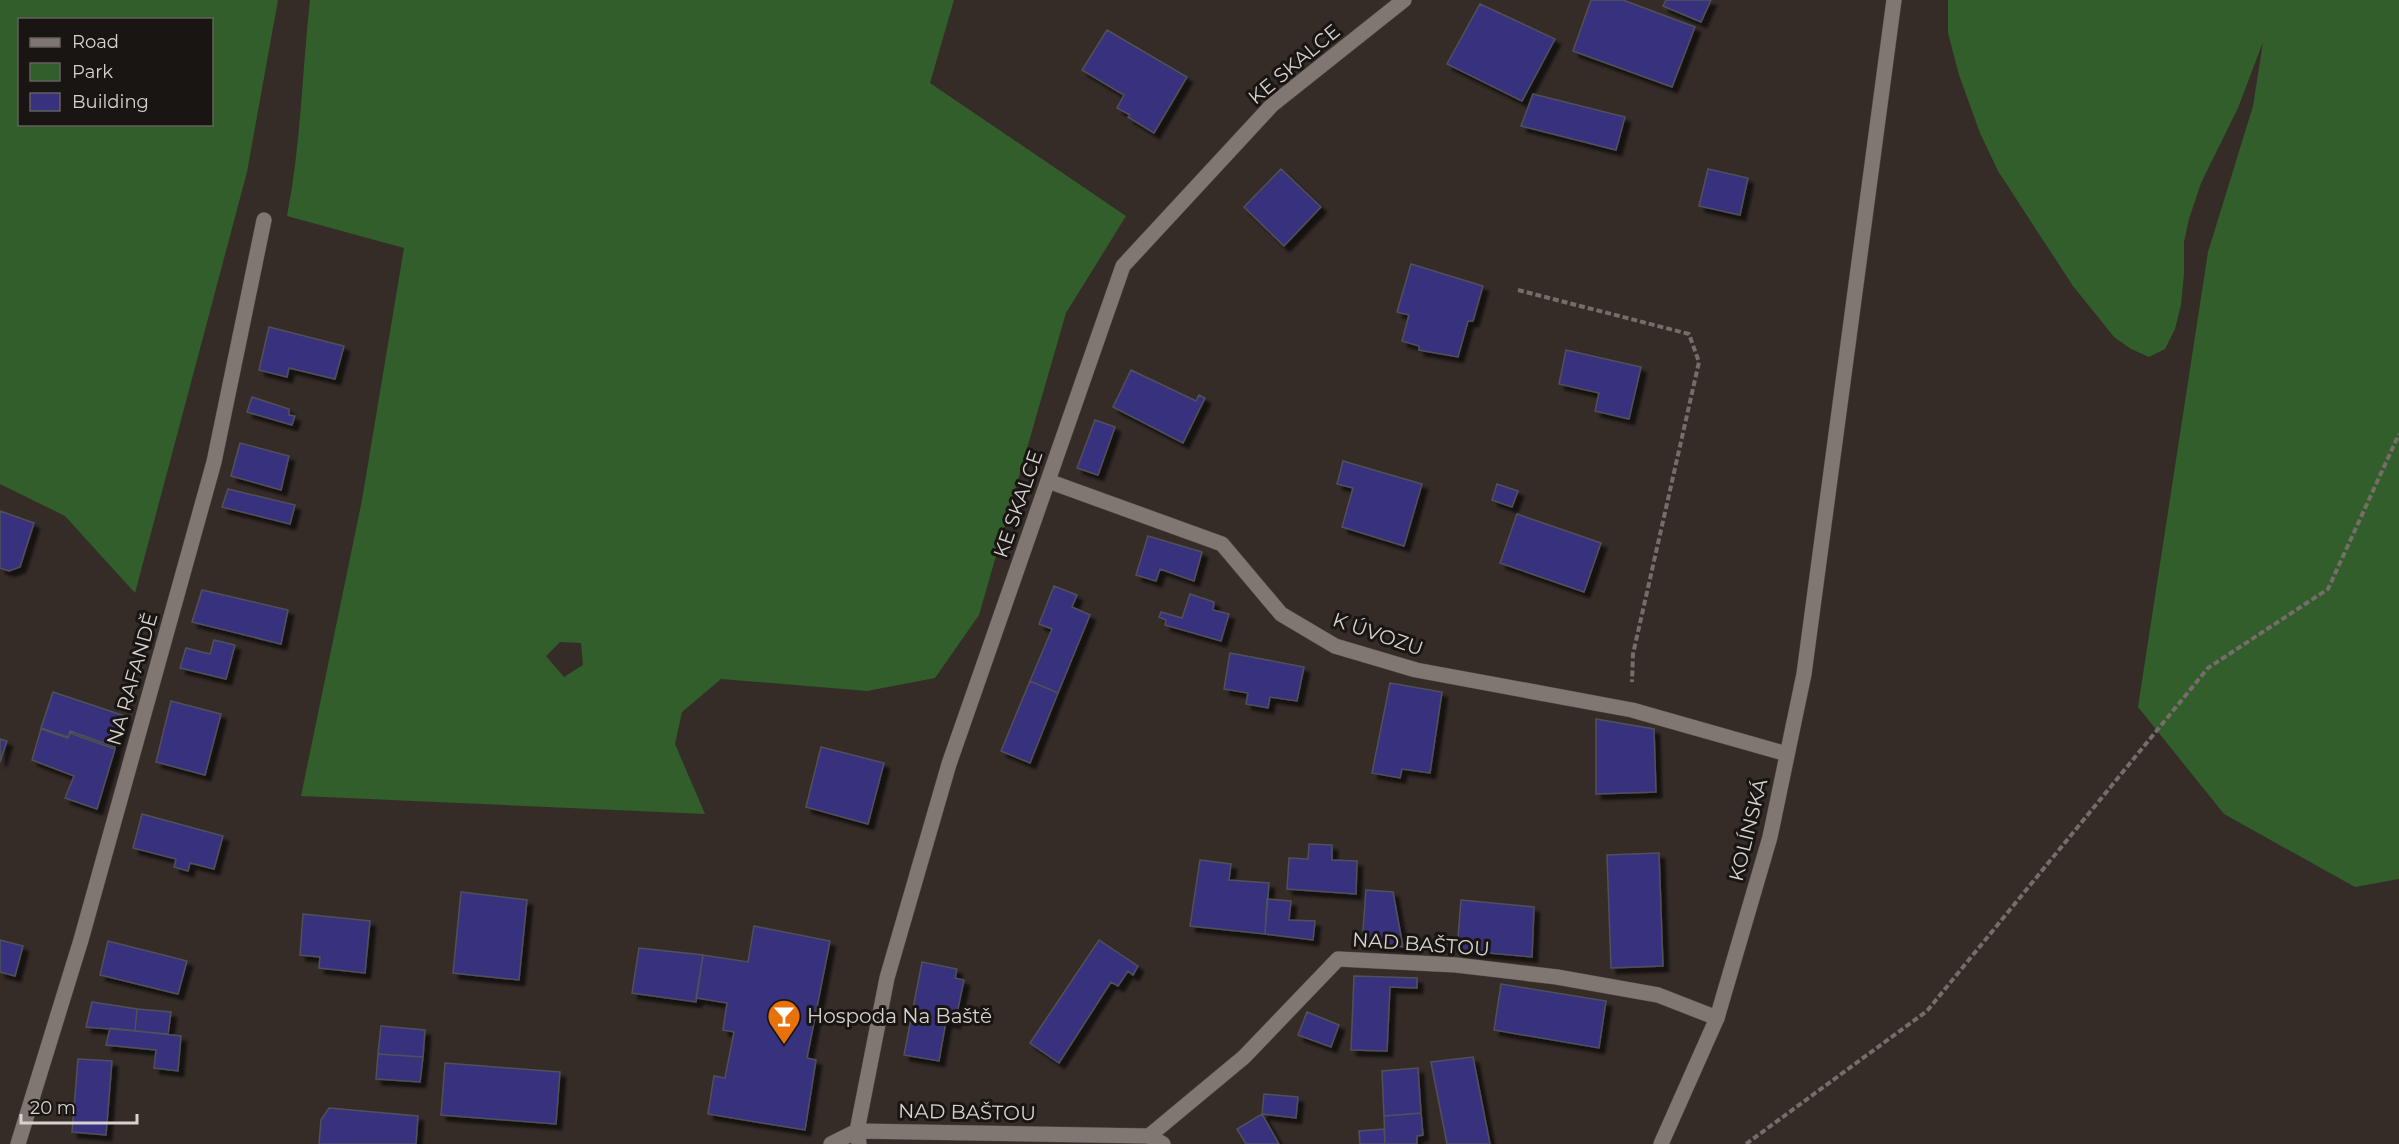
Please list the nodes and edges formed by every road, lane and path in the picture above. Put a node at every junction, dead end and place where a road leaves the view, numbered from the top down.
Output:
1 (1404, 0) edge
2 (1894, 0) edge
3 (264, 220) dead end
4 (1518, 290) dead end
5 (2399, 434) edge
6 (1048, 481) junction
7 (1632, 710) junction
8 (1787, 754) junction
9 (1717, 1018) junction
10 (1149, 1136) junction
11 (858, 1138) edge
12 (18, 1144) edge
13 (831, 1144) edge
14 (1163, 1144) edge
15 (1661, 1144) edge
16 (1746, 1144) edge

1 - 6 street, KE SKALCE
2 - 8 street, KOLÍNSKÁ
3 - 12 street, NA RAFANDĚ
4 - 7 path
5 - 16 path
6 - 7 street, K ÚVOZU
6 - 11 street, KE SKALCE
7 - 8 street, K ÚVOZU
8 - 9 street, KOLÍNSKÁ
9 - 10 street, NAD BAŠTOU
9 - 15 street, KOLÍNSKÁ
10 - 11 street, NAD BAŠTOU
10 - 14 street, NAD BAŠTOU
11 - 13 street

